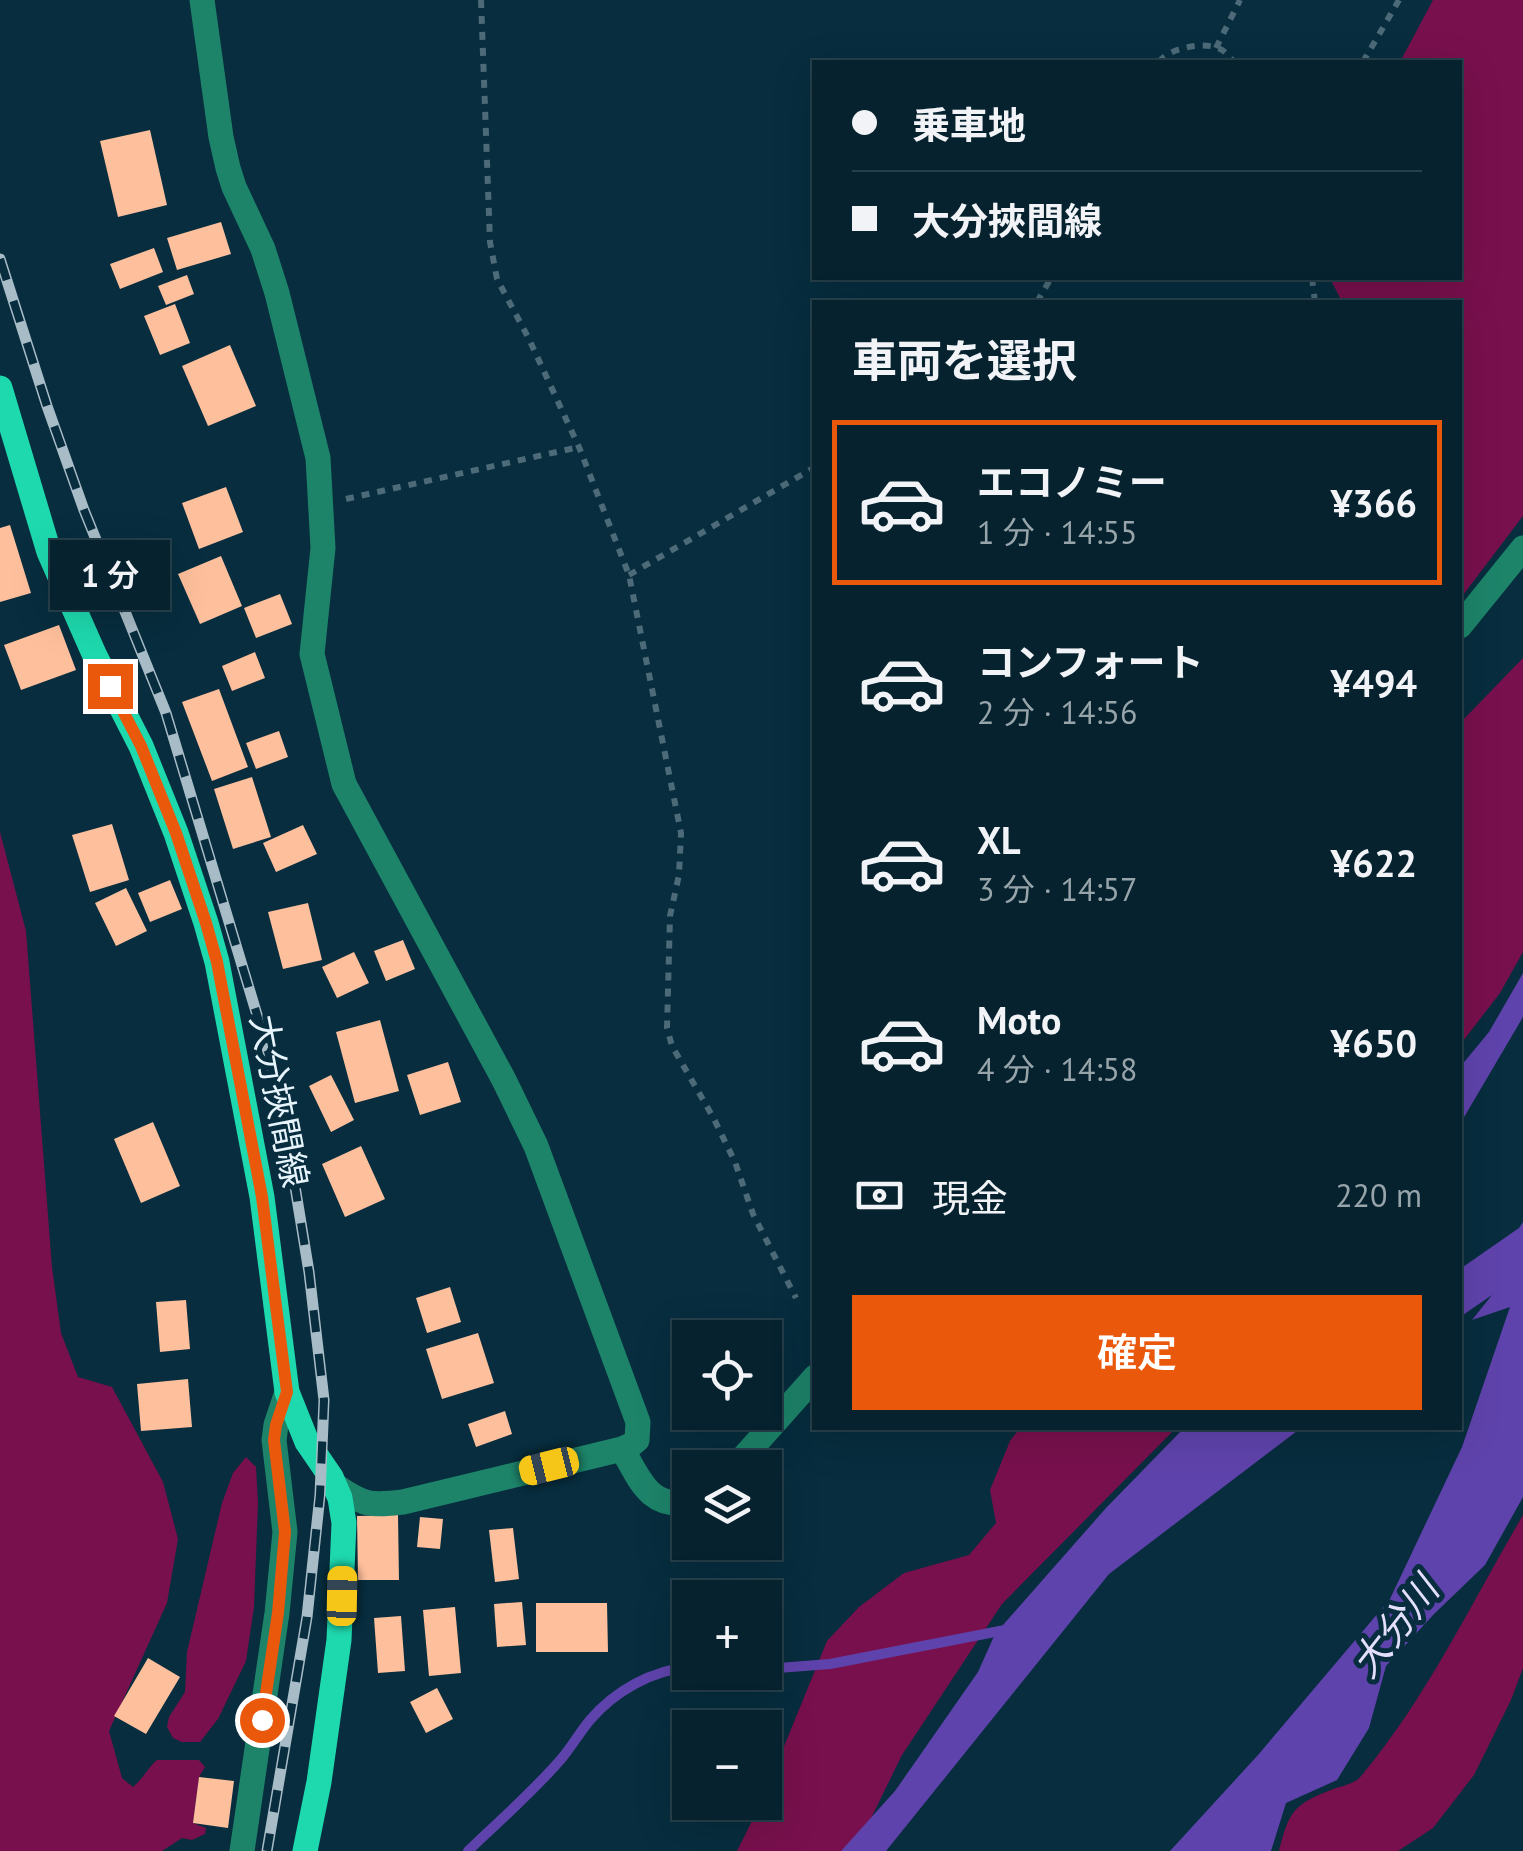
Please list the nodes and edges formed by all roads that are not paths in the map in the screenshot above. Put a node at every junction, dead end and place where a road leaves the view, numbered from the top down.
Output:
1 (202, 0) edge
2 (0, 388) edge
3 (1523, 548) edge
4 (1462, 624) edge
5 (812, 1380) edge
6 (287, 1392) junction
7 (622, 1448) junction
8 (750, 1450) edge
9 (337, 1487) junction
10 (672, 1504) edge
11 (242, 1851) edge
12 (304, 1851) edge

1 - 7 street
2 - 6 main road, 大分挾間線
3 - 4 street
5 - 8 street
6 - 9 main road, 大分挾間線
6 - 11 street
7 - 9 street
7 - 10 street
9 - 12 main road, 大分挾間線

